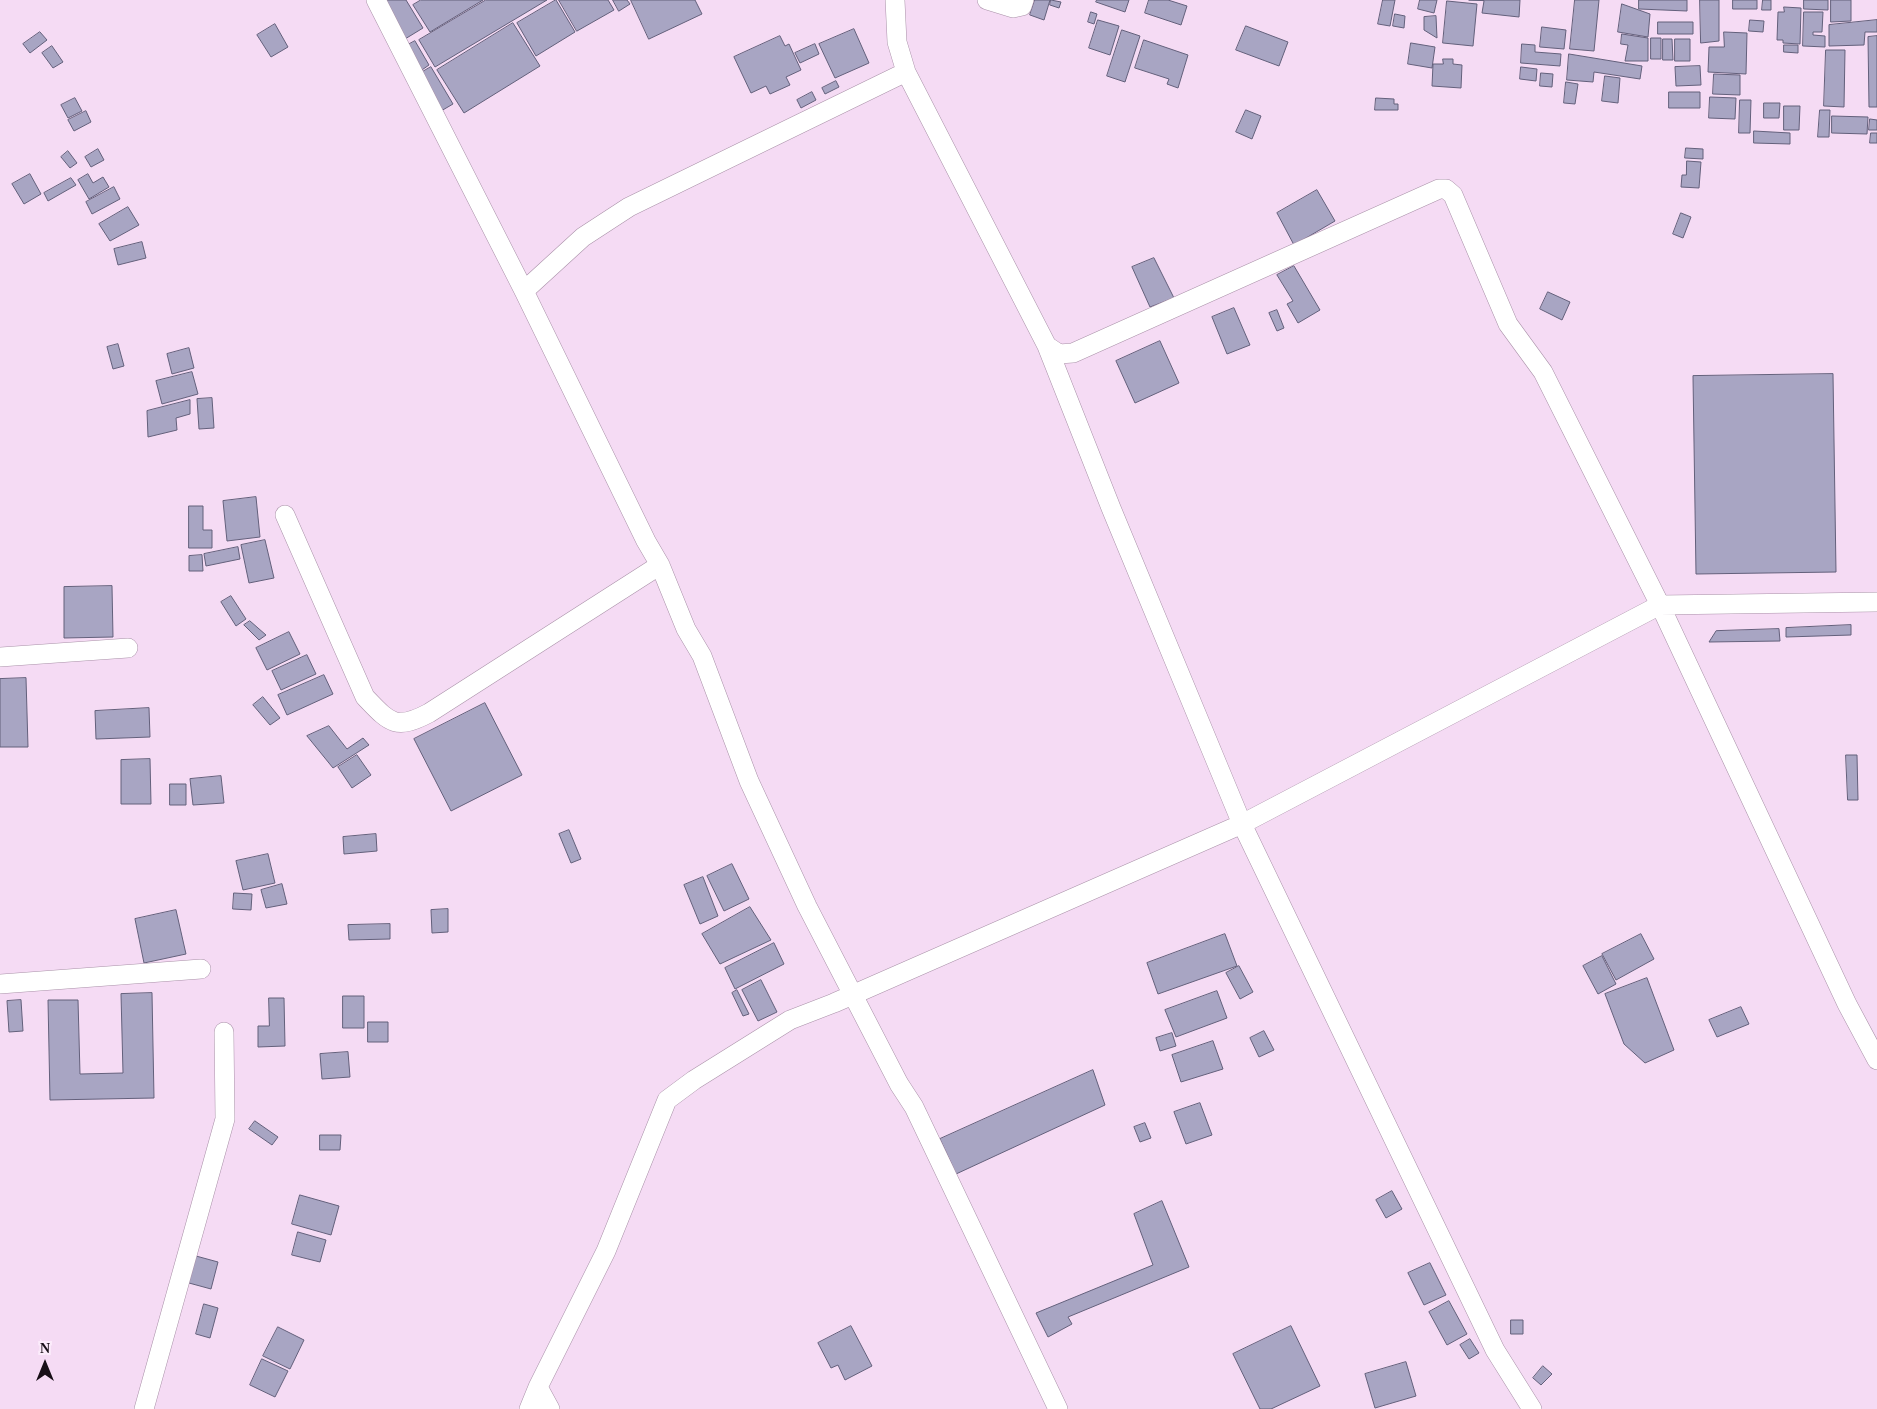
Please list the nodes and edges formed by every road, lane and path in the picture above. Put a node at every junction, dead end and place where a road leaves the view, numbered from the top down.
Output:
1 (376, 0) edge
2 (895, 0) edge
3 (988, 0) edge
4 (1024, 0) edge
5 (906, 72) junction
6 (524, 291) junction
7 (1047, 346) junction
8 (285, 515) dead end
9 (660, 565) junction
10 (1877, 602) edge
11 (1660, 605) junction
12 (128, 648) dead end
13 (0, 656) edge
14 (1242, 824) junction
15 (202, 969) dead end
16 (0, 984) edge
17 (852, 994) junction
18 (224, 1032) dead end
19 (1877, 1060) edge
20 (538, 1387) junction
21 (144, 1409) edge
22 (529, 1409) edge
23 (550, 1409) edge
24 (1058, 1409) edge
25 (1532, 1409) edge

1 - 6 street
2 - 5 street
3 - 4 street
5 - 6 street
5 - 7 street
6 - 9 street
7 - 11 street
7 - 14 street
8 - 9 street
9 - 17 street
10 - 11 street
11 - 14 street
11 - 19 street
12 - 13 street
14 - 17 street
14 - 25 street
15 - 16 street
17 - 20 street
17 - 24 street
18 - 21 street
20 - 22 street
20 - 23 street

